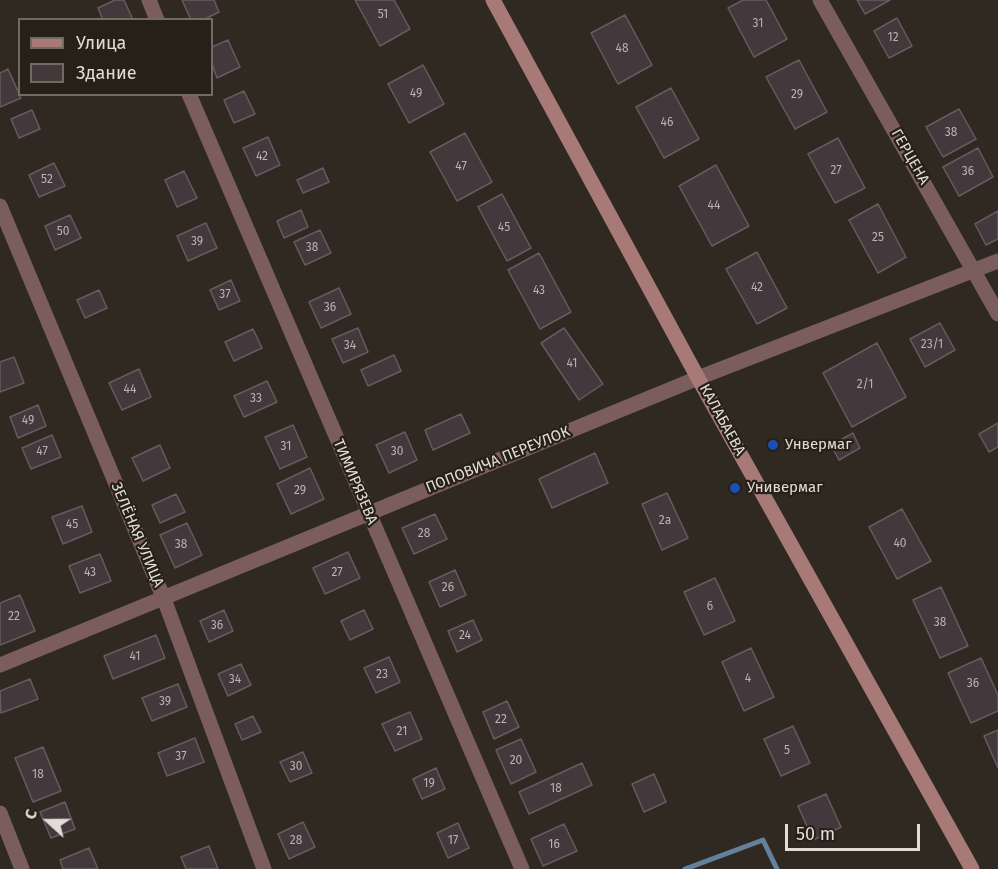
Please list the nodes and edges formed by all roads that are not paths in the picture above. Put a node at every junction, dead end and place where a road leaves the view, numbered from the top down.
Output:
1 (149, 0) edge
2 (493, 0) edge
3 (820, 0) edge
4 (156, 18) edge
5 (190, 96) edge
6 (0, 206) edge
7 (998, 261) edge
8 (975, 271) junction
9 (998, 314) edge
10 (698, 378) junction
11 (368, 513) junction
12 (164, 599) junction
13 (0, 665) edge
14 (0, 813) edge
15 (22, 869) edge
16 (264, 869) edge
17 (522, 869) edge
18 (972, 869) edge

1 - 4 street
2 - 10 street, КАЛАБАЕВА
3 - 8 street, ГЕРЦЕНА
5 - 11 street, ТИМИРЯЗЕВА
6 - 12 street, ЗЕЛЁНАЯ УЛИЦА
7 - 8 street, ПОПОВИЧА ПЕРЕУЛОК
8 - 9 street, ГЕРЦЕНА
8 - 10 street, ПОПОВИЧА ПЕРЕУЛОК
10 - 11 street, ПОПОВИЧА ПЕРЕУЛОК
10 - 18 street, КАЛАБАЕВА
11 - 12 street, ПОПОВИЧА ПЕРЕУЛОК
11 - 17 street, ТИМИРЯЗЕВА
12 - 13 street, ПОПОВИЧА ПЕРЕУЛОК
12 - 16 street, ЗЕЛЁНАЯ УЛИЦА
14 - 15 street

